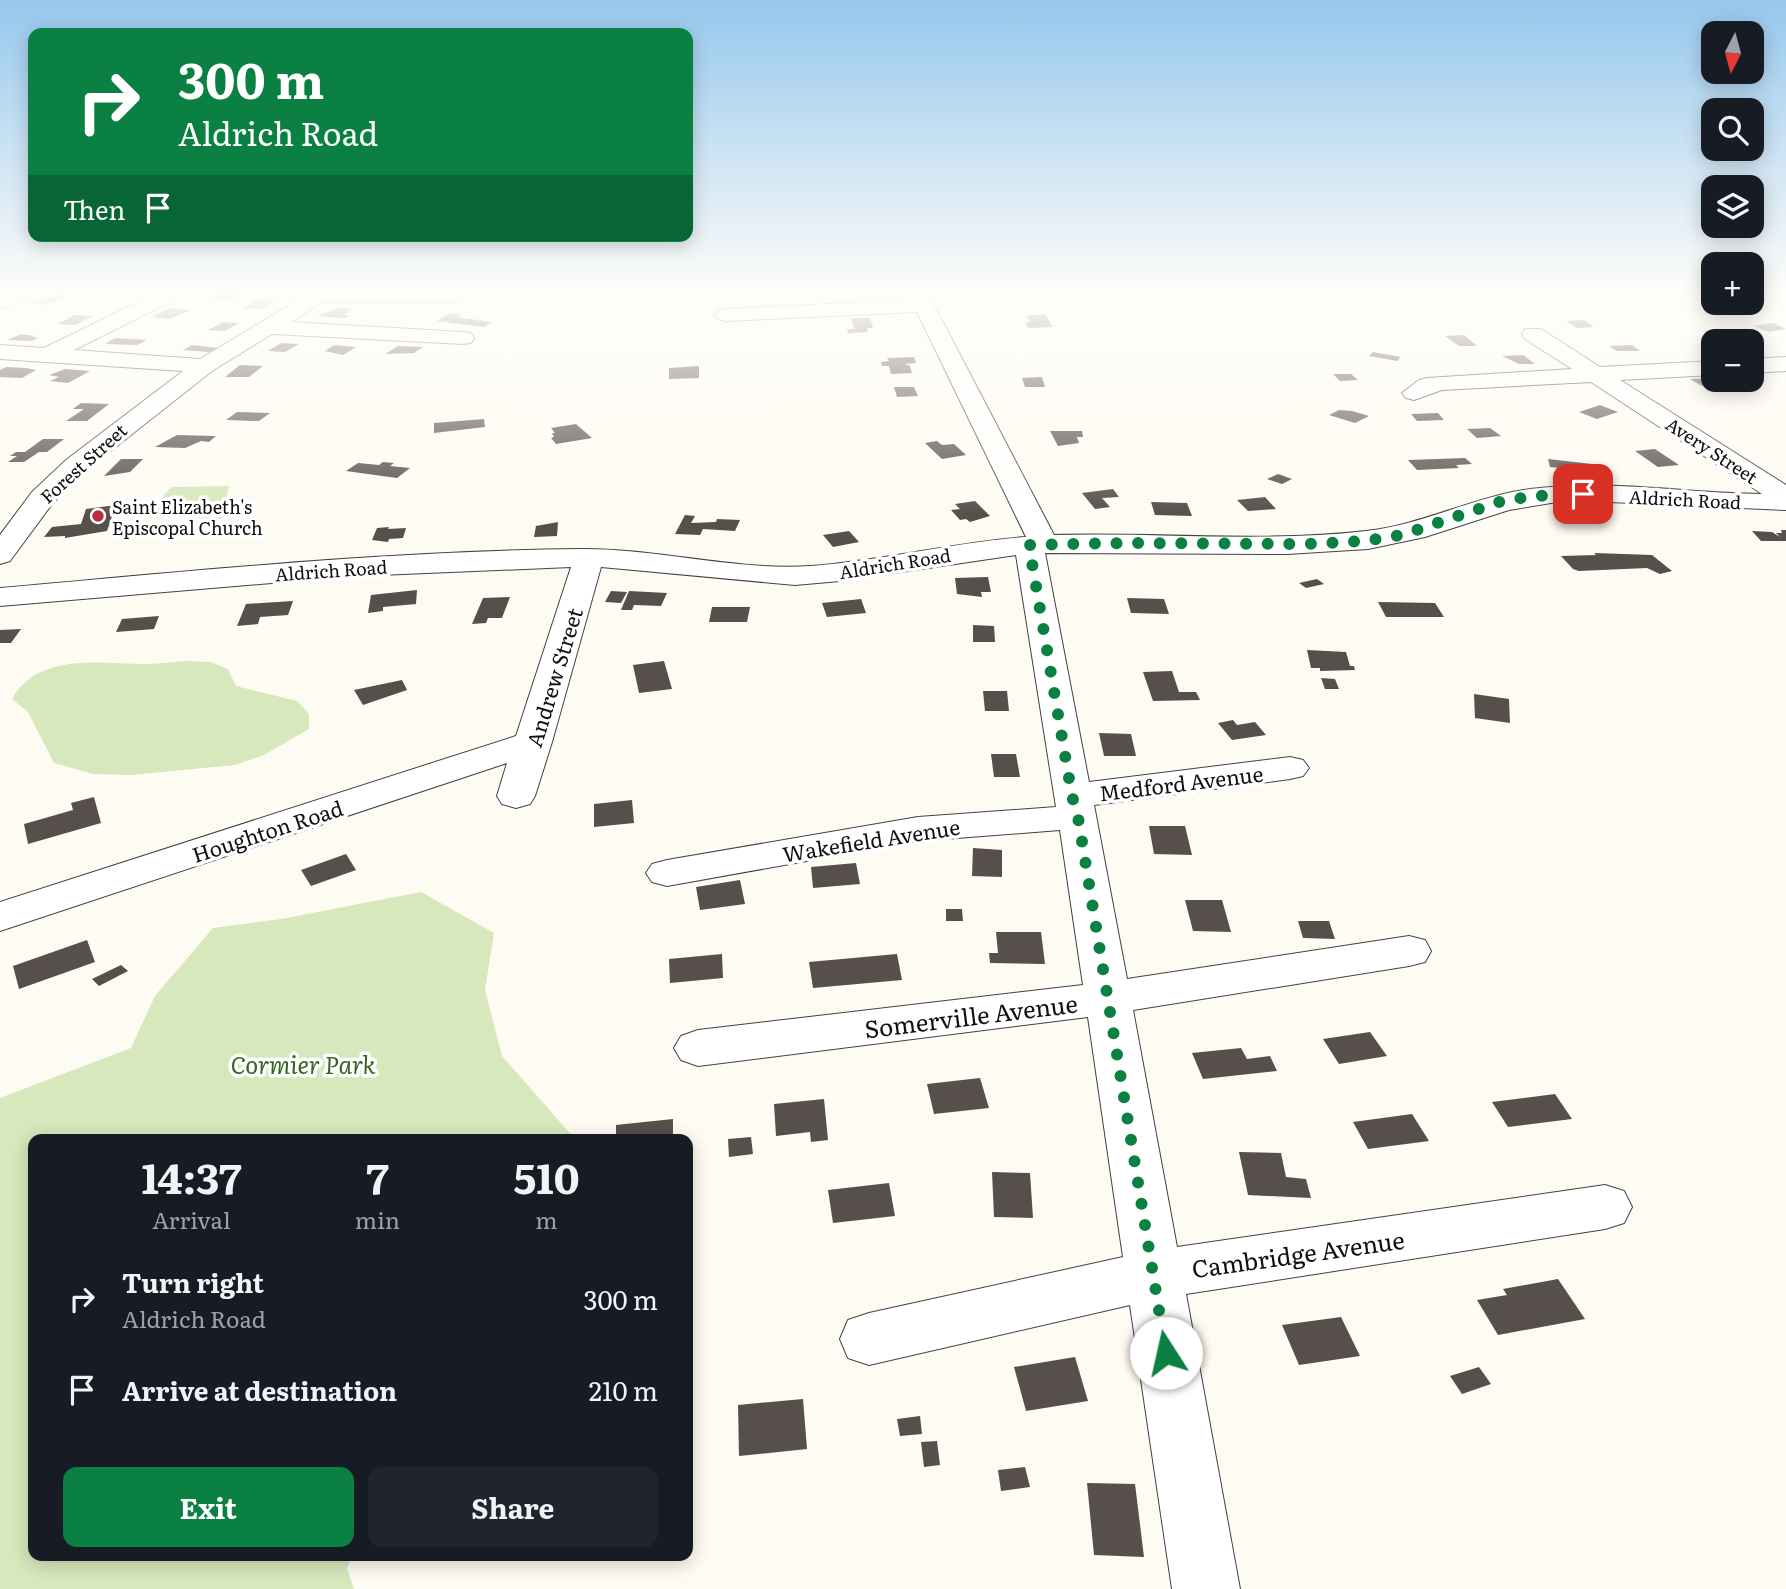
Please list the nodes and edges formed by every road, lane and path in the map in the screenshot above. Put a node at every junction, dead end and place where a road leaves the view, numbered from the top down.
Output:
1 (201, 368) edge
2 (953, 368) edge
3 (1588, 368) edge
4 (1701, 369) edge
5 (1597, 374) junction
6 (1414, 393) dead end
7 (1786, 499) edge
8 (1037, 545) junction
9 (0, 555) edge
10 (589, 558) junction
11 (0, 597) edge
12 (534, 742) junction
13 (1290, 768) dead end
14 (516, 796) dead end
15 (1075, 806) junction
16 (667, 873) dead end
17 (0, 917) edge
18 (1409, 951) dead end
19 (1106, 998) junction
20 (698, 1048) dead end
21 (1605, 1207) dead end
22 (1153, 1275) junction
23 (869, 1339) dead end
24 (1206, 1589) edge

1 - 9 street, Forest Street
2 - 8 street
3 - 5 street, Avery Street
4 - 5 street
5 - 6 street
5 - 7 street, Avery Street
7 - 8 street, Aldrich Road
8 - 10 street, Aldrich Road
8 - 15 street
10 - 11 street, Aldrich Road
10 - 12 street, Andrew Street
12 - 14 street, Andrew Street
12 - 17 street, Houghton Road
13 - 15 street, Medford Avenue
15 - 16 street, Wakefield Avenue
15 - 19 street
18 - 19 street, Somerville Avenue
19 - 20 street, Somerville Avenue
19 - 22 street
21 - 22 street, Cambridge Avenue
22 - 23 street, Cambridge Avenue
22 - 24 street

